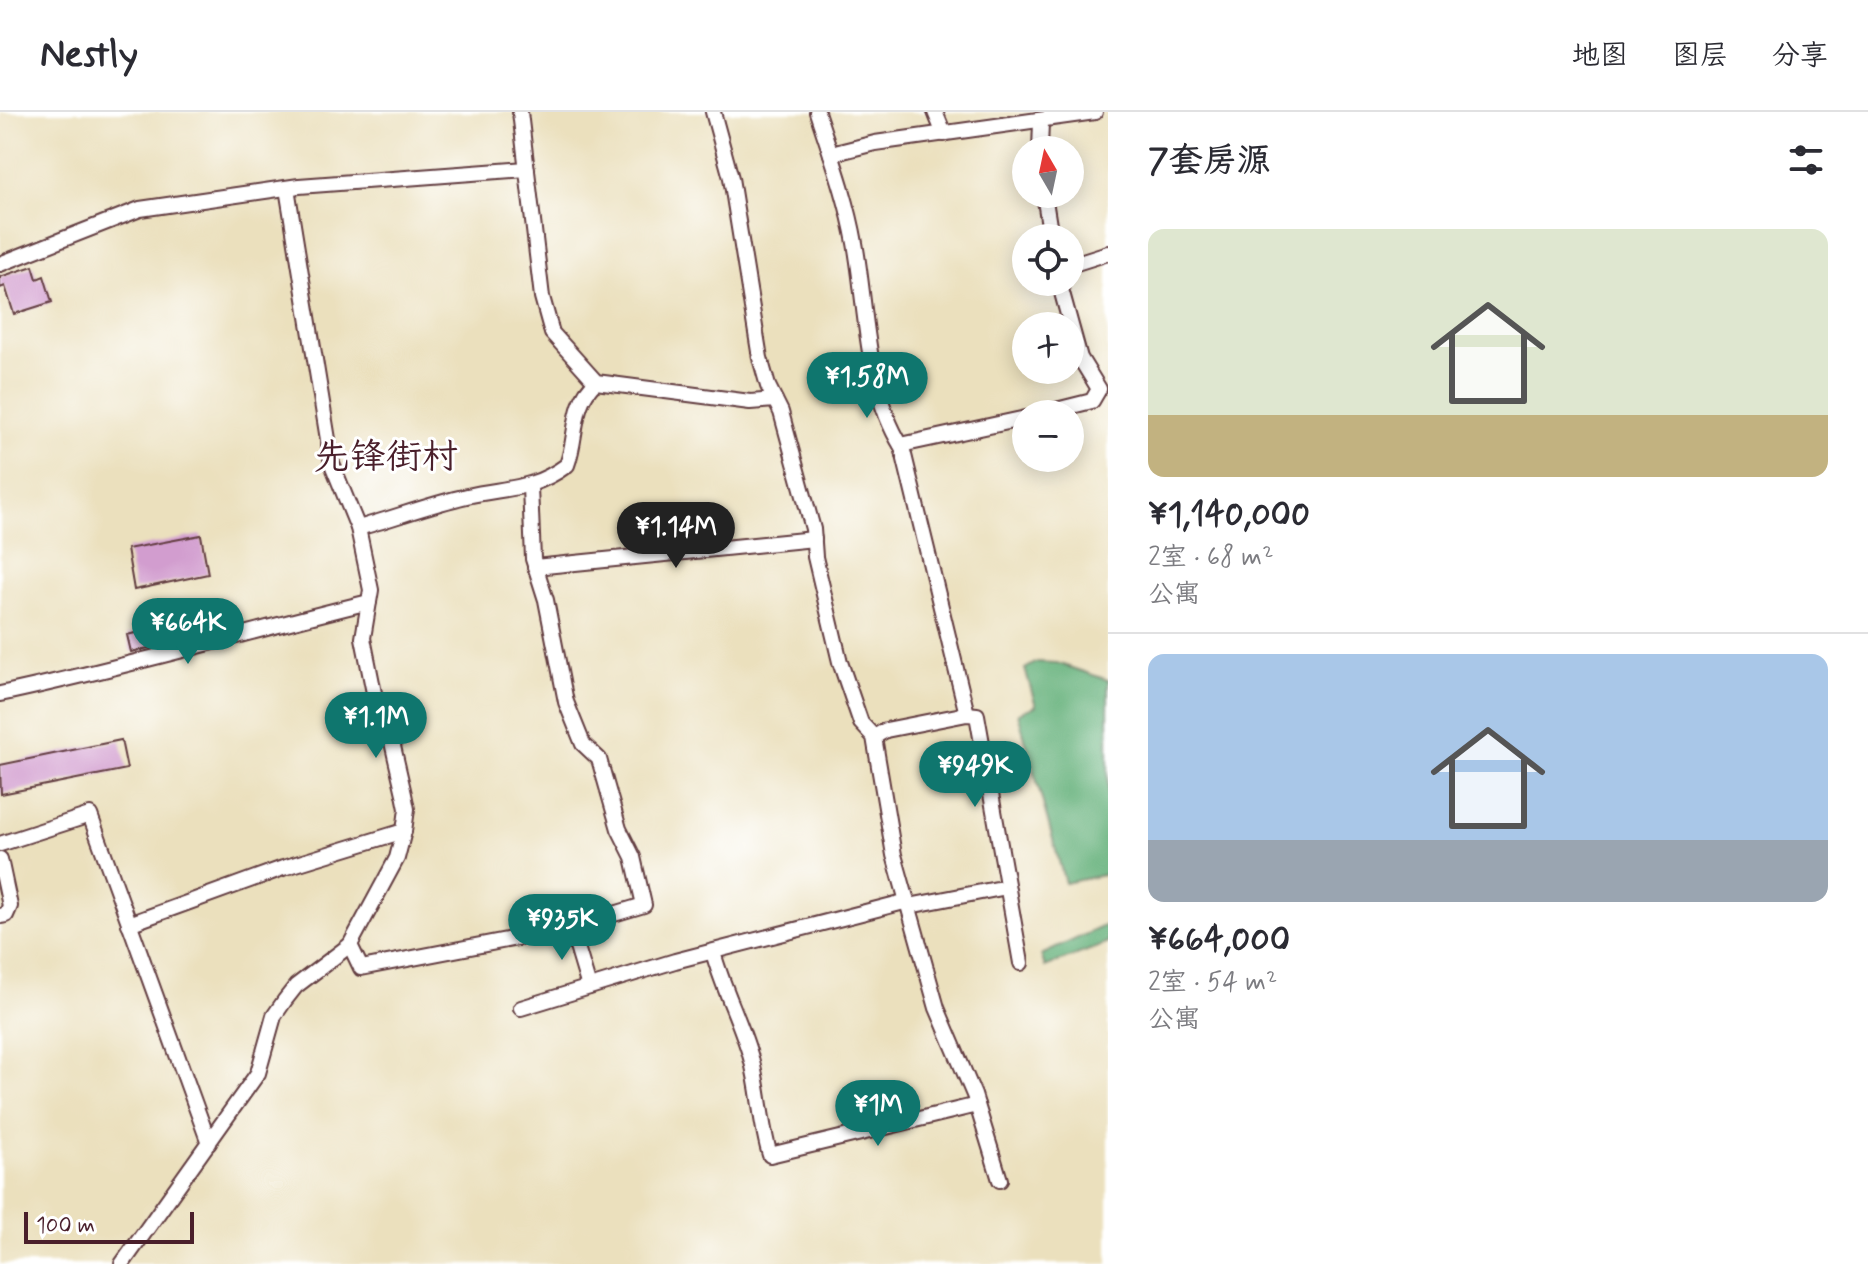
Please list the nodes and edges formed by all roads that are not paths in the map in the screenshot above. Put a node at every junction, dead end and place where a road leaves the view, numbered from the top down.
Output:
1 (520, 112) edge
2 (713, 112) edge
3 (817, 112) edge
4 (935, 112) edge
5 (1095, 112) edge
6 (1041, 122) junction
7 (944, 134) junction
8 (1040, 136) edge
9 (831, 154) junction
10 (527, 169) junction
11 (287, 188) junction
12 (1108, 253) edge
13 (1084, 261) edge
14 (0, 264) edge
15 (1063, 296) edge
16 (596, 382) junction
17 (775, 400) junction
18 (1084, 403) edge
19 (1012, 421) edge
20 (901, 445) junction
21 (530, 487) junction
22 (358, 528) junction
23 (814, 539) junction
24 (535, 567) junction
25 (369, 602) junction
26 (0, 694) edge
27 (967, 714) junction
28 (874, 737) junction
29 (404, 831) junction
30 (0, 844) edge
31 (0, 859) edge
32 (1007, 887) junction
33 (908, 904) junction
34 (0, 916) edge
35 (129, 924) junction
36 (571, 927) junction
37 (350, 945) junction
38 (713, 952) junction
39 (1021, 963) dead end
40 (589, 987) junction
41 (521, 1008) dead end
42 (977, 1105) junction
43 (209, 1143) junction
44 (1000, 1180) dead end
45 (122, 1264) edge

1 - 10 street
2 - 17 street
3 - 9 street
4 - 7 street
5 - 6 street
6 - 7 street
6 - 8 street
7 - 9 street
9 - 20 street
10 - 11 street
10 - 16 street
11 - 14 street
11 - 22 street
12 - 13 street
15 - 18 street
16 - 17 street
16 - 21 street
17 - 23 street
19 - 20 street
20 - 27 street
21 - 22 street
21 - 24 street
22 - 25 street
23 - 24 street
23 - 28 street
24 - 36 street
25 - 26 street
25 - 29 street
27 - 28 street
27 - 32 street
28 - 33 street
29 - 35 street
29 - 37 street
30 - 35 street
31 - 34 street
32 - 33 street
32 - 39 street
33 - 38 street
33 - 42 street
35 - 43 street
36 - 37 street
36 - 40 street
37 - 43 street
38 - 40 street
38 - 42 street
40 - 41 street
42 - 44 street
43 - 45 street

